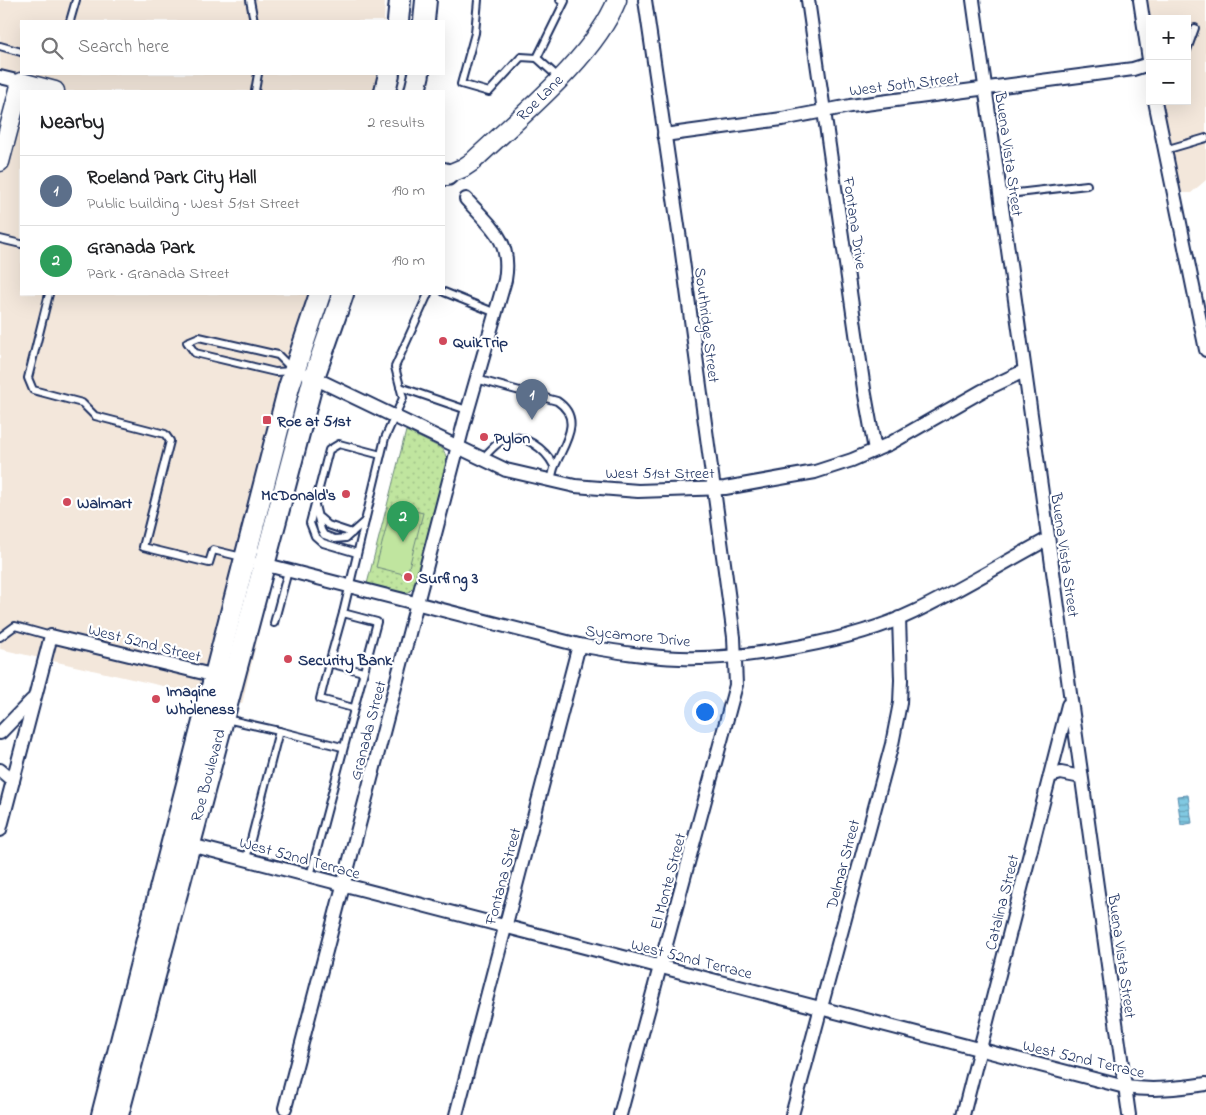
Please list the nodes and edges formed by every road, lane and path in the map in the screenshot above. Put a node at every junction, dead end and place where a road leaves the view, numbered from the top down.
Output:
1 (76, 0) edge
2 (250, 0) edge
3 (400, 0) edge
4 (426, 0) edge
5 (478, 0) edge
6 (564, 0) edge
7 (617, 0) edge
8 (645, 0) edge
9 (808, 0) edge
10 (973, 0) edge
11 (1140, 0) edge
12 (70, 20) edge
13 (254, 20) edge
14 (398, 20) edge
15 (424, 20) edge
16 (1195, 28) dead end
17 (1191, 39) edge
18 (0, 46) edge
19 (20, 52) edge
20 (537, 58) junction
21 (1149, 60) edge
22 (1146, 66) edge
23 (258, 75) edge
24 (388, 75) edge
25 (419, 75) edge
26 (0, 77) edge
27 (26, 78) edge
28 (559, 78) junction
29 (985, 89) junction
30 (22, 90) edge
31 (53, 90) edge
32 (254, 90) edge
33 (385, 90) edge
34 (415, 90) edge
35 (20, 97) edge
36 (1156, 105) edge
37 (823, 111) junction
38 (664, 136) junction
39 (1206, 138) edge
40 (1165, 150) junction
41 (0, 162) edge
42 (445, 175) edge
43 (1086, 185) dead end
44 (1000, 195) junction
45 (466, 199) dead end
46 (0, 239) edge
47 (20, 244) edge
48 (445, 292) edge
49 (49, 295) edge
50 (320, 295) edge
51 (343, 295) edge
52 (428, 295) edge
53 (496, 314) junction
54 (1206, 350) edge
55 (294, 371) junction
56 (1024, 371) junction
57 (314, 377) junction
58 (476, 379) junction
59 (400, 387) junction
60 (468, 410) junction
61 (394, 416) junction
62 (459, 448) junction
63 (875, 450) junction
64 (381, 455) junction
65 (481, 460) junction
66 (554, 466) junction
67 (551, 482) junction
68 (712, 489) junction
69 (315, 504) junction
70 (320, 518) junction
71 (365, 521) junction
72 (352, 533) junction
73 (1048, 539) junction
74 (357, 553) junction
75 (254, 561) junction
76 (288, 571) junction
77 (349, 586) junction
78 (418, 603) junction
79 (342, 613) junction
80 (899, 618) junction
81 (274, 623) dead end
82 (51, 636) junction
83 (0, 637) edge
84 (579, 645) junction
85 (735, 655) junction
86 (329, 663) junction
87 (363, 672) junction
88 (223, 678) junction
89 (33, 698) junction
90 (1070, 698) junction
91 (353, 708) junction
92 (222, 718) junction
93 (279, 732) junction
94 (0, 733) edge
95 (342, 747) junction
96 (0, 770) edge
97 (1050, 776) junction
98 (1081, 777) junction
99 (13, 781) junction
100 (0, 830) edge
101 (180, 842) junction
102 (246, 859) junction
103 (310, 876) junction
104 (343, 885) junction
105 (505, 928) junction
106 (660, 967) junction
107 (821, 1009) junction
108 (980, 1048) junction
109 (1206, 1084) edge
110 (1125, 1087) junction
111 (285, 1108) dead end
112 (102, 1115) edge
113 (118, 1115) edge
114 (456, 1115) edge
115 (620, 1115) edge
116 (792, 1115) edge
117 (963, 1115) edge
118 (1129, 1115) edge

1 - 12 lane
2 - 13 lane
3 - 14 main road
4 - 15 main road
5 - 20 lane
6 - 20 lane
7 - 28 street, Roe Lane
8 - 38 street, Southridge Street
9 - 37 street, Fontana Drive
10 - 29 street, Buena Vista Street
11 - 21 street
16 - 17 lane
18 - 19 lane
20 - 28 lane
22 - 29 street, West 50th Street
23 - 32 lane
24 - 33 main road
25 - 34 main road
26 - 27 street
27 - 30 street
27 - 31 street
28 - 42 street, Roe Lane
29 - 37 street, West 50th Street
29 - 44 street, Buena Vista Street
35 - 41 street
36 - 40 street
37 - 38 street, West 50th Street
37 - 63 street, Fontana Drive
38 - 68 street, Southridge Street
39 - 40 lane
40 - 54 street
43 - 44 lane
44 - 56 street, Buena Vista Street
45 - 53 street, Granada Street
46 - 47 lane
48 - 53 lane
49 - 75 lane, Sycamore Drive
50 - 55 main road, Roe Boulevard
51 - 57 main road, Roe Boulevard
52 - 59 lane
53 - 58 street, Granada Street
55 - 55 lane
55 - 57 street, West 51st Street
55 - 75 main road, Roe Boulevard
56 - 63 street, West 51st Street
56 - 73 street, Buena Vista Street
57 - 61 street, West 51st Street
57 - 75 main road, Roe Boulevard
58 - 60 street, Granada Street
58 - 66 lane
59 - 60 lane
59 - 61 lane
60 - 62 street, Granada Street
61 - 62 street, West 51st Street
61 - 64 lane
62 - 65 street, West 51st Street
62 - 78 street, Granada Street
63 - 68 street, West 51st Street
64 - 69 lane
64 - 71 lane
65 - 66 lane
65 - 67 street, West 51st Street
66 - 67 lane
67 - 68 street, West 51st Street
68 - 85 street, Southridge Street
69 - 70 lane
69 - 74 lane
70 - 72 lane
70 - 72 lane
71 - 72 lane
71 - 74 lane
73 - 80 street, Sycamore Drive
73 - 90 street, Buena Vista Street
74 - 77 lane
75 - 76 street, Sycamore Drive
75 - 88 main road, Roe Boulevard
76 - 77 street, Sycamore Drive
76 - 81 lane
77 - 78 street, Sycamore Drive
77 - 79 lane
78 - 84 street, Sycamore Drive
78 - 104 street, Granada Street
79 - 86 lane
79 - 87 lane
80 - 85 street, Sycamore Drive
80 - 107 street, Delmar Street
82 - 83 lane
82 - 88 street, West 52nd Street
82 - 89 street
84 - 85 street, Sycamore Drive
84 - 105 street, Fontana Street
85 - 106 street, El Monte Street
86 - 87 lane
86 - 91 lane
87 - 91 lane
88 - 92 main road, Roe Boulevard
88 - 101 main road, Roe Boulevard
89 - 94 street
89 - 99 street
90 - 97 street, Catalina Street
90 - 98 street, Buena Vista Street
91 - 95 lane
92 - 93 lane
92 - 101 main road, Roe Boulevard
93 - 95 lane
93 - 102 lane
95 - 103 lane
96 - 99 street
97 - 98 street
97 - 108 street, Catalina Street
98 - 110 street, Buena Vista Street
99 - 100 street
101 - 102 street, West 52nd Terrace
101 - 112 main road, Roe Boulevard
101 - 113 main road, Roe Boulevard
102 - 103 street, West 52nd Terrace
103 - 104 street, West 52nd Terrace
104 - 105 street, West 52nd Terrace
104 - 111 street, Granada Street
105 - 106 street, West 52nd Terrace
105 - 114 street, Fontana Street
106 - 107 street, West 52nd Terrace
106 - 115 street, El Monte Street
107 - 108 street, West 52nd Terrace
107 - 116 street, Delmar Street
108 - 110 street, West 52nd Terrace
108 - 117 street, Catalina Street
109 - 110 street, West 52nd Terrace
110 - 118 street, Buena Vista Street

